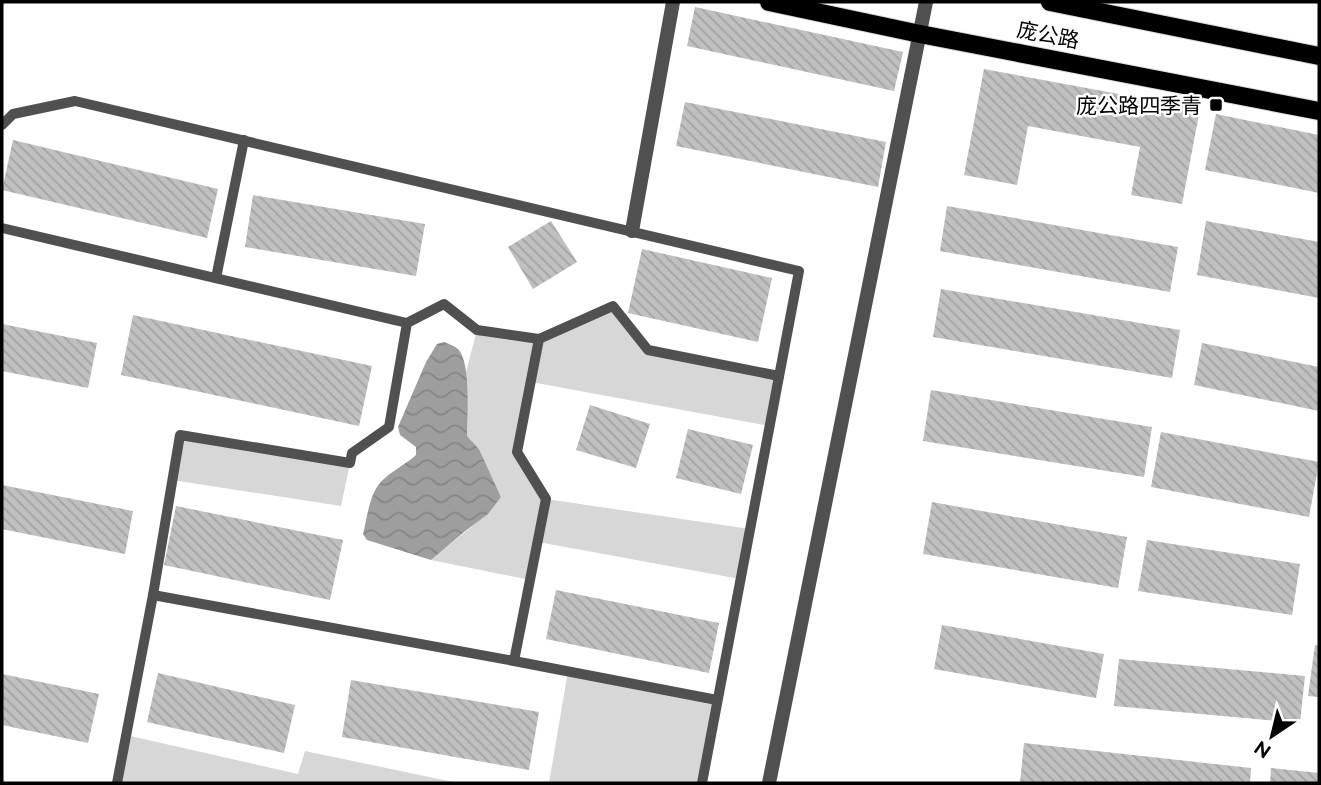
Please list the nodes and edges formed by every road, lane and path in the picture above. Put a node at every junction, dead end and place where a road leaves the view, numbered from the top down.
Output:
1 (673, 2) edge
2 (769, 2) edge
3 (926, 2) edge
4 (1050, 2) edge
5 (920, 34) junction
6 (1319, 56) edge
7 (1319, 111) edge
8 (2, 125) edge
9 (244, 140) junction
10 (2, 228) edge
11 (632, 231) junction
12 (216, 278) junction
13 (407, 323) junction
14 (539, 339) junction
15 (779, 376) junction
16 (153, 595) junction
17 (514, 661) junction
18 (718, 700) junction
19 (117, 783) edge
20 (702, 783) edge
21 (769, 783) edge

1 - 11 street
2 - 5 main road, 庞公路
3 - 5 street
4 - 6 main road, 庞公路
5 - 7 main road, 庞公路
5 - 21 street
8 - 9 lane
9 - 11 lane
9 - 12 lane
10 - 12 lane
11 - 15 lane
12 - 13 lane
13 - 14 lane
13 - 16 lane
14 - 15 lane
14 - 17 lane
15 - 18 lane
16 - 17 lane
16 - 19 lane
17 - 18 lane
18 - 20 lane

